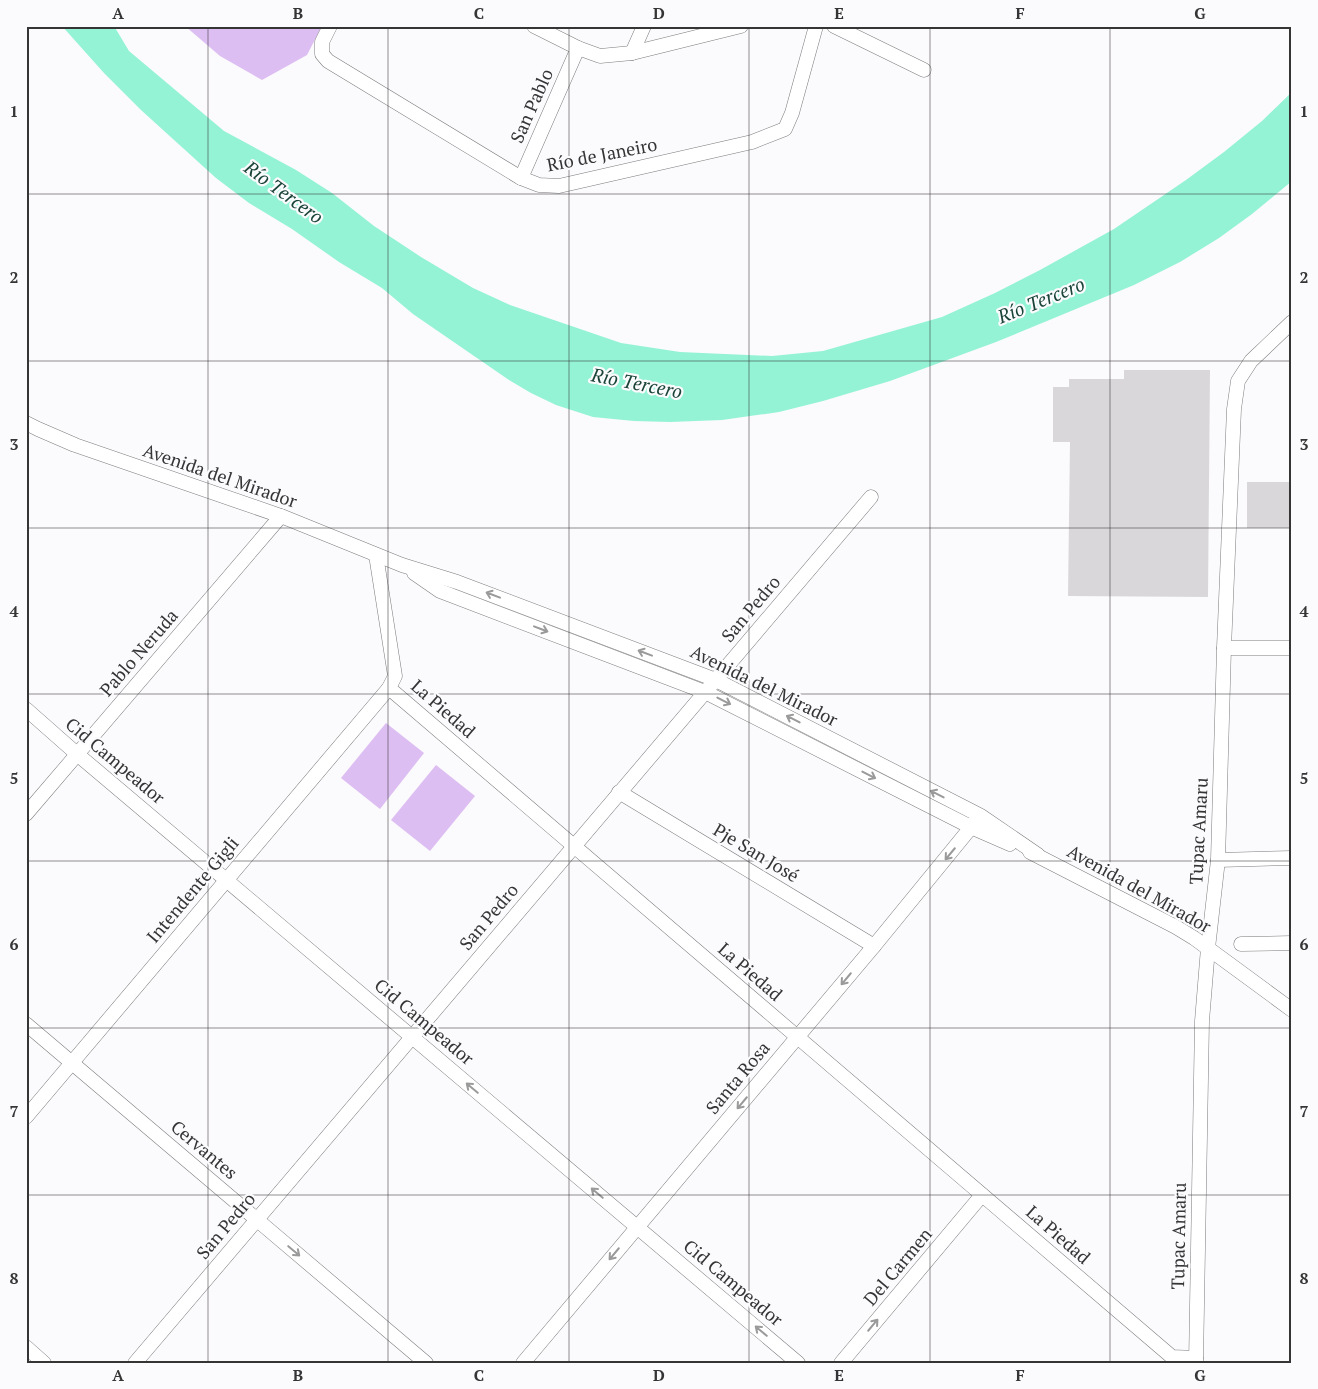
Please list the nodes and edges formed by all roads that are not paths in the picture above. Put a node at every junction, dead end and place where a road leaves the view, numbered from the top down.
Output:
1 (330, 26) edge
2 (534, 26) edge
3 (644, 26) edge
4 (741, 26) edge
5 (816, 26) edge
6 (858, 26) edge
7 (837, 28) edge
8 (578, 48) junction
9 (632, 53) junction
10 (924, 70) dead end
11 (521, 178) junction
12 (1292, 322) edge
13 (26, 423) edge
14 (871, 497) dead end
15 (281, 516) junction
16 (376, 555) junction
17 (402, 565) junction
18 (1224, 648) junction
19 (1292, 648) edge
20 (716, 680) junction
21 (389, 688) junction
22 (705, 692) junction
23 (26, 709) edge
24 (77, 754) junction
25 (619, 792) junction
26 (26, 814) edge
27 (981, 816) junction
28 (971, 827) junction
29 (574, 846) junction
30 (1038, 855) junction
31 (1292, 858) edge
32 (1218, 860) junction
33 (226, 880) junction
34 (1292, 943) edge
35 (1241, 944) dead end
36 (874, 946) junction
37 (1208, 948) junction
38 (1292, 1010) edge
39 (26, 1024) edge
40 (412, 1037) junction
41 (797, 1037) junction
42 (72, 1063) junction
43 (26, 1117) edge
44 (982, 1195) junction
45 (257, 1219) junction
46 (637, 1227) junction
47 (26, 1347) edge
48 (1170, 1360) edge
49 (1196, 1360) edge
50 (44, 1363) edge
51 (135, 1363) edge
52 (426, 1363) edge
53 (523, 1363) edge
54 (798, 1363) edge
55 (841, 1363) edge

1 - 11 street, Río de Janeiro
2 - 8 street
3 - 9 street
4 - 9 street
5 - 11 street, Río de Janeiro
6 - 7 street
7 - 10 street
8 - 9 street
8 - 11 street, San Pablo
12 - 18 street, Tupac Amaru
13 - 15 street, Avenida del Mirador
14 - 20 street, San Pedro
15 - 16 street, Avenida del Mirador
15 - 24 street, Pablo Neruda
16 - 17 street, Avenida del Mirador
16 - 21 street, La Piedad
20 -> 17 street, Avenida del Mirador
17 -> 22 street, Avenida del Mirador
18 - 19 street
18 - 32 street, Tupac Amaru
20 - 22 street, San Pedro
27 -> 20 street, Avenida del Mirador
21 - 29 street, La Piedad
21 - 33 street, Intendente Gigli
22 - 25 street, San Pedro
22 -> 28 street, Avenida del Mirador
23 - 24 street, Cid Campeador
24 - 26 street, Pablo Neruda
24 - 33 street, Cid Campeador
25 - 29 street, San Pedro
25 - 36 street, Pje San José
27 - 28 street, Santa Rosa
27 - 30 street, Avenida del Mirador
28 - 30 street, Avenida del Mirador
28 -> 36 street, Santa Rosa
29 - 40 street, San Pedro
29 - 41 street, La Piedad
30 - 37 street, Avenida del Mirador
31 - 32 street
32 - 37 street, Tupac Amaru
33 - 40 street, Cid Campeador
33 - 42 street, Intendente Gigli
34 - 35 street
36 -> 41 street, Santa Rosa
37 - 38 street, Avenida del Mirador
37 - 49 street, Tupac Amaru
39 - 42 street, Cervantes
40 - 45 street, San Pedro
46 -> 40 street, Cid Campeador
41 - 44 street, La Piedad
41 -> 46 street, Santa Rosa
42 - 43 street, Intendente Gigli
42 - 45 street, Cervantes
44 - 48 street, La Piedad
55 -> 44 street, Del Carmen
45 - 51 street, San Pedro
45 -> 52 street, Cervantes
46 -> 53 street, Santa Rosa
54 -> 46 street, Cid Campeador
47 - 50 street
48 - 49 street, La Piedad

